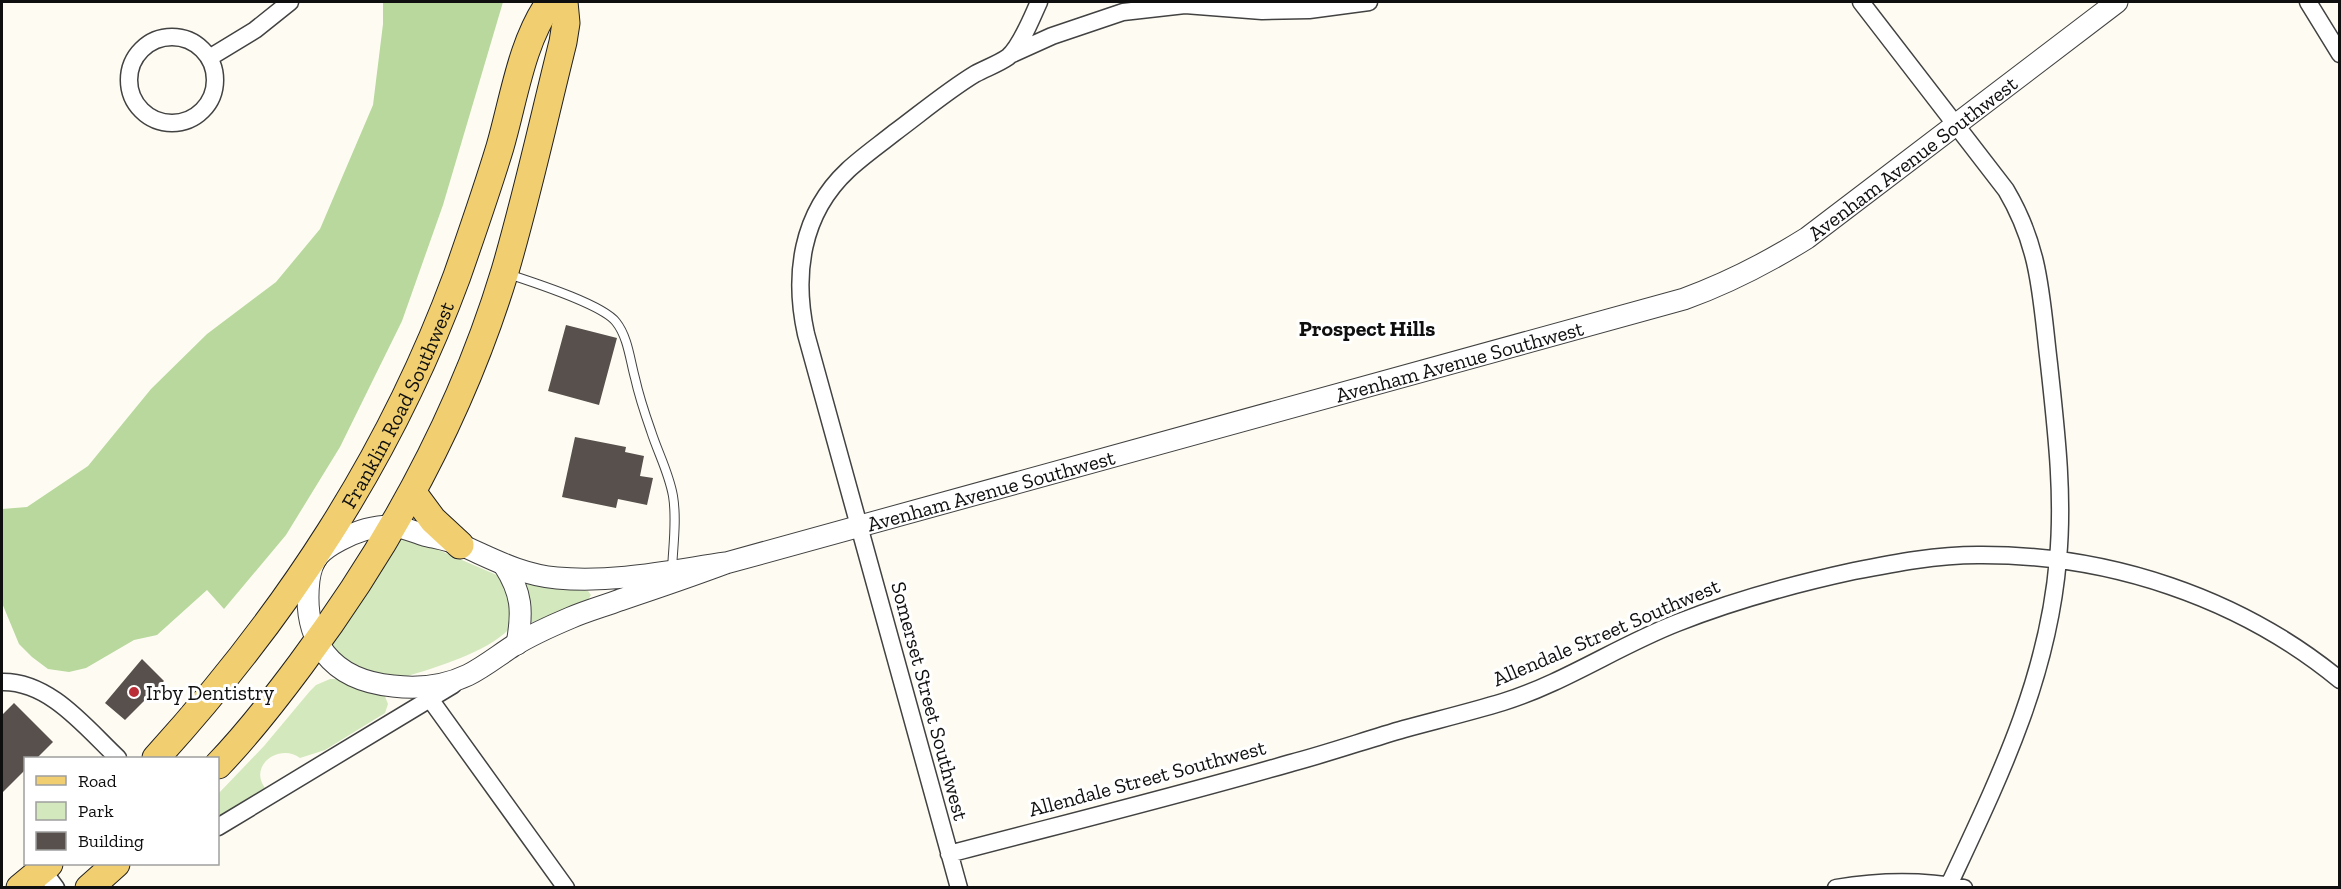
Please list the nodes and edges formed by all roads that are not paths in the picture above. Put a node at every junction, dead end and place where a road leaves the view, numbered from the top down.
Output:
1 (290, 2) edge
2 (550, 2) edge
3 (564, 2) edge
4 (1039, 2) edge
5 (1369, 2) edge
6 (1861, 2) edge
7 (2117, 2) edge
8 (2308, 2) edge
9 (1178, 3) edge
10 (2340, 54) edge
11 (1009, 56) junction
12 (209, 58) junction
13 (1956, 124) junction
14 (504, 272) junction
15 (413, 493) junction
16 (393, 526) junction
17 (859, 526) junction
18 (460, 545) junction
19 (315, 557) junction
20 (2058, 559) junction
21 (726, 563) junction
22 (504, 565) junction
23 (672, 570) junction
24 (317, 643) junction
25 (517, 644) junction
26 (469, 674) junction
27 (2340, 680) edge
28 (2, 682) edge
29 (430, 699) junction
30 (116, 757) edge
31 (158, 757) edge
32 (219, 764) edge
33 (219, 826) edge
34 (949, 854) junction
35 (115, 865) edge
36 (49, 873) edge
37 (1957, 886) edge
38 (20, 888) edge
39 (89, 888) edge
40 (566, 888) edge
41 (959, 888) edge
42 (1836, 888) edge

1 - 12 street
2 - 19 main road, Franklin Road Southwest
3 - 14 main road
4 - 11 street
5 - 9 street, Somerset Street Southwest
6 - 13 street
7 - 13 street, Avenham Avenue Southwest
8 - 10 street
9 - 11 street, Somerset Street Southwest
11 - 17 street, Somerset Street Southwest
12 - 12 street
13 - 17 street, Avenham Avenue Southwest
13 - 20 street
14 - 15 main road
14 - 23 lane
15 - 16 main road
15 - 18 main road
16 - 18 street, Avenham Avenue Southwest
16 - 19 street, Avenham Avenue Southwest
16 - 24 main road
17 - 21 street, Avenham Avenue Southwest
17 - 34 street, Somerset Street Southwest
18 - 22 street, Avenham Avenue Southwest
19 - 24 street, Avenham Avenue Southwest
19 - 31 main road, Franklin Road Southwest
20 - 27 street, Allendale Street Southwest
20 - 34 street, Allendale Street Southwest
20 - 37 street
21 - 23 street, Avenham Avenue Southwest
21 - 25 street, Avenham Avenue Southwest
22 - 23 street, Avenham Avenue Southwest
22 - 25 street
24 - 26 street, Avenham Avenue Southwest
24 - 32 main road
25 - 26 street, Avenham Avenue Southwest
26 - 29 street, Avenham Avenue Southwest
28 - 30 street
29 - 33 street, Avenham Avenue Southwest
29 - 40 street
34 - 41 street, Somerset Street Southwest
35 - 39 main road
36 - 38 main road
37 - 42 street

